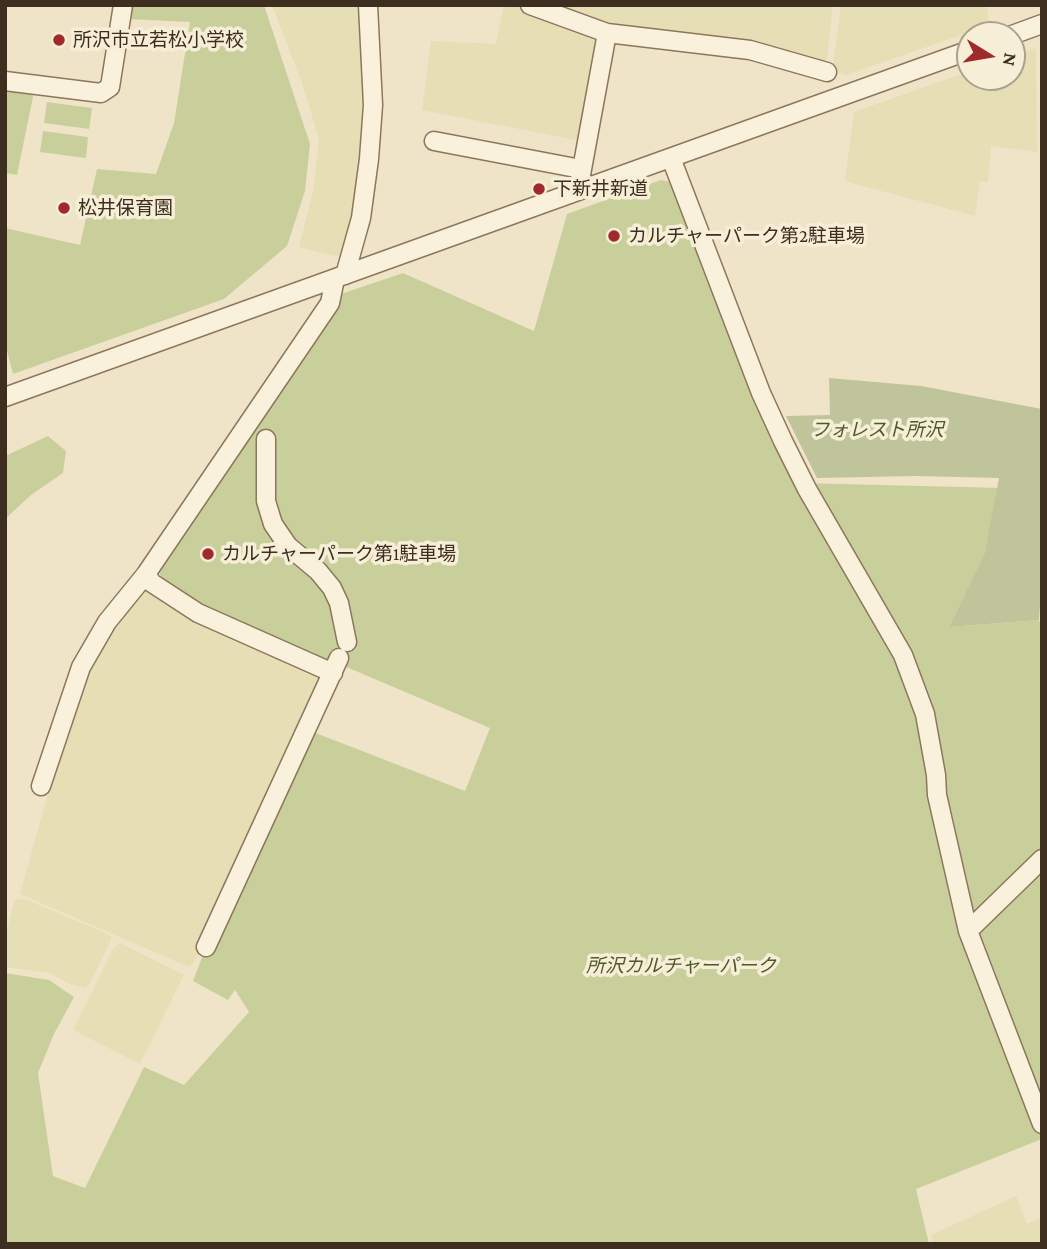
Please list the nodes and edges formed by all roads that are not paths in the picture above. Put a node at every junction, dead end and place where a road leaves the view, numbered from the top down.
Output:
1 (123, 5) edge
2 (368, 5) edge
3 (530, 5) edge
4 (607, 33) junction
5 (956, 55) edge
6 (827, 72) dead end
7 (5, 81) edge
8 (434, 141) dead end
9 (671, 158) junction
10 (580, 169) junction
11 (578, 191) junction
12 (340, 277) junction
13 (5, 397) edge
14 (266, 439) dead end
15 (146, 574) junction
16 (340, 658) junction
17 (41, 786) dead end
18 (1042, 859) edge
19 (968, 932) junction
20 (206, 947) dead end
21 (1042, 1125) edge

1 - 7 street
2 - 12 street
3 - 4 street
4 - 6 street
4 - 10 street
5 - 9 street
8 - 10 street
9 - 11 street
9 - 19 street
10 - 11 street
11 - 12 street
12 - 13 street
12 - 15 street
14 - 16 street
15 - 16 street
15 - 17 street
16 - 20 street
18 - 19 street
19 - 21 street

